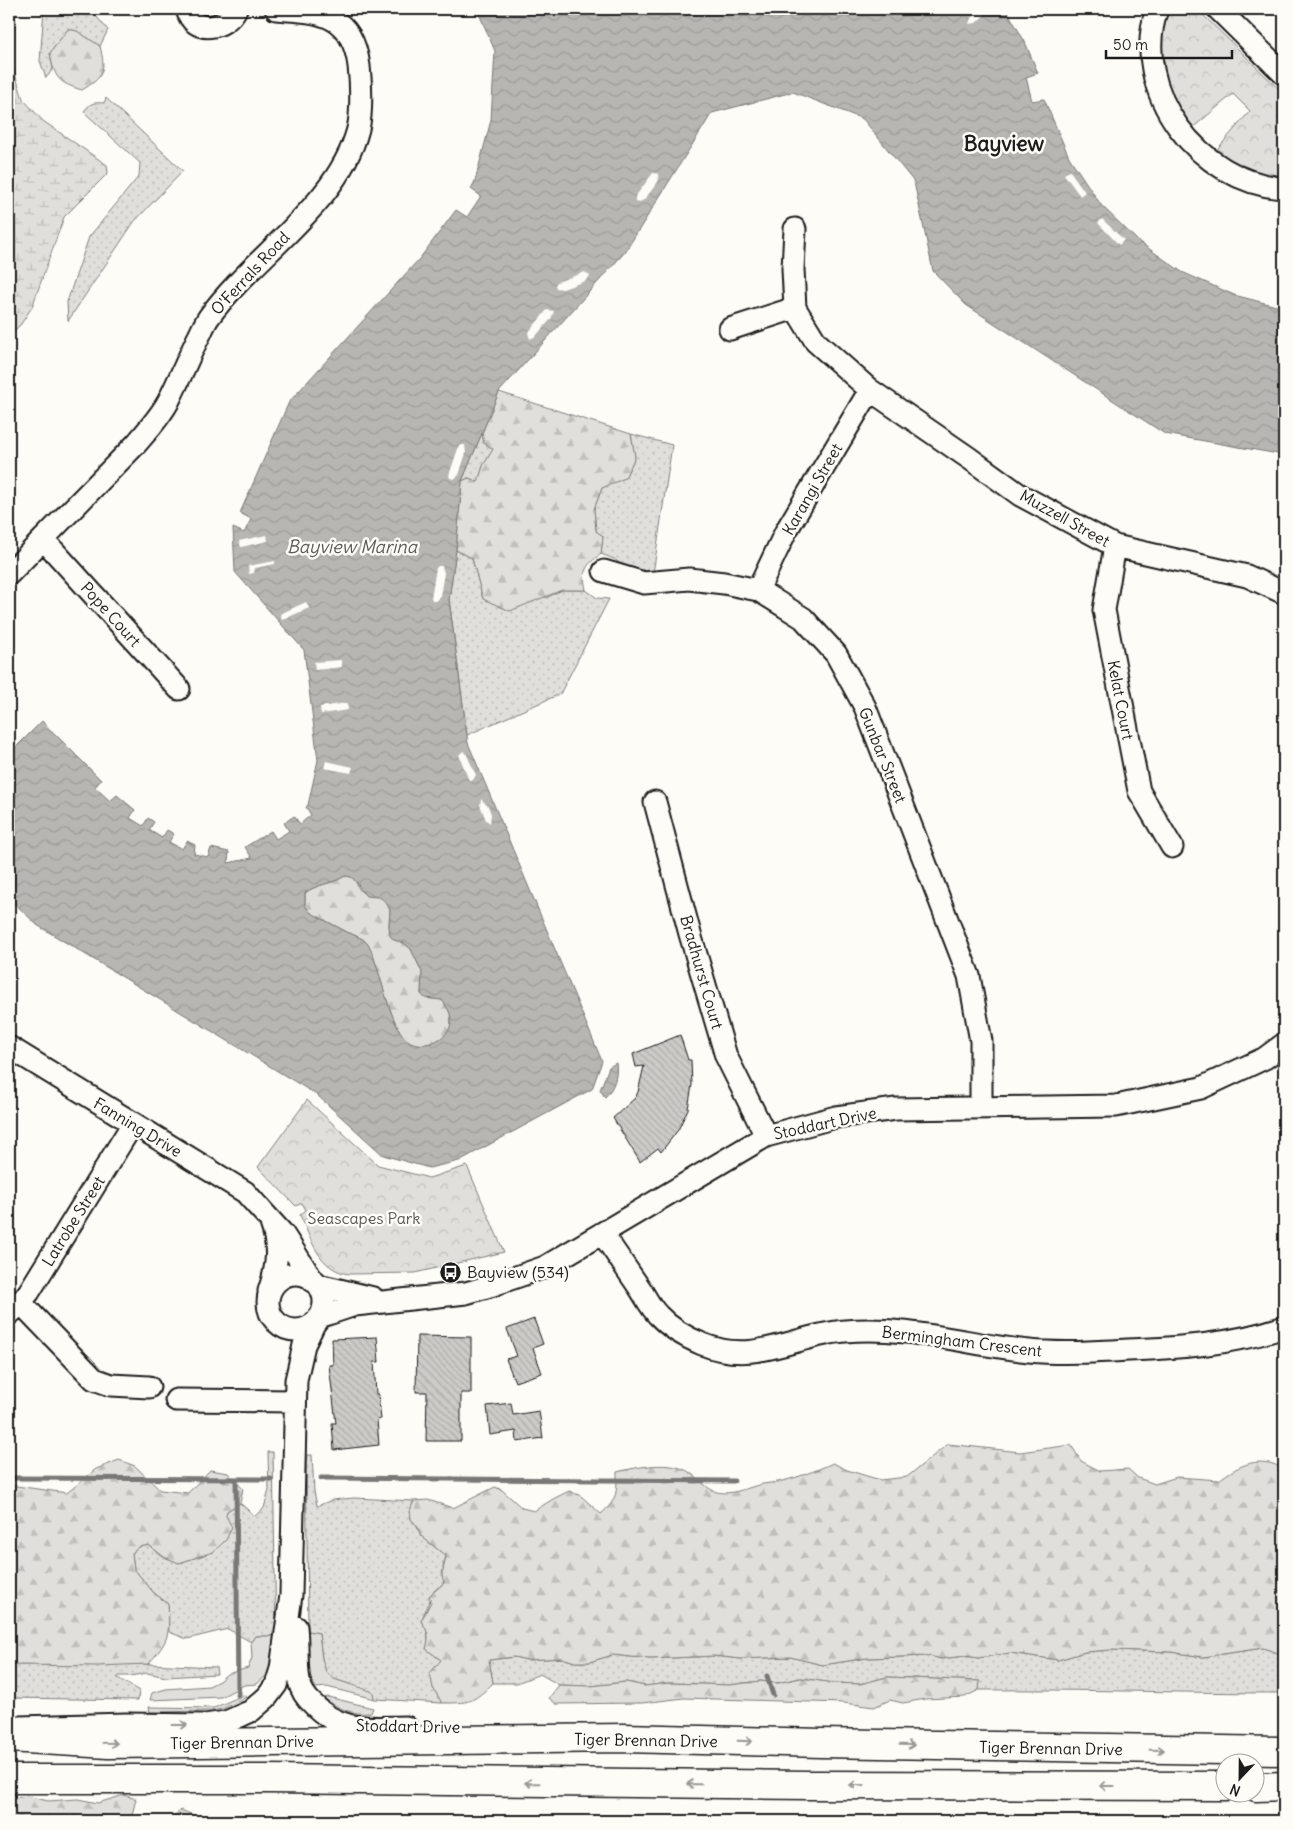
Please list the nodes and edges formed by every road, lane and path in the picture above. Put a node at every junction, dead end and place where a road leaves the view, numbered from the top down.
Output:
1 (187, 9) edge
2 (236, 9) edge
3 (276, 9) edge
4 (1157, 9) edge
5 (1218, 9) edge
6 (1284, 74) edge
7 (1284, 188) edge
8 (795, 229) dead end
9 (795, 308) junction
10 (730, 329) dead end
11 (870, 390) junction
12 (43, 539) junction
13 (1115, 546) junction
14 (604, 571) dead end
15 (9, 574) edge
16 (758, 590) junction
17 (1284, 593) edge
18 (180, 689) dead end
19 (655, 802) dead end
20 (1172, 847) dead end
21 (1284, 1044) edge
22 (9, 1047) edge
23 (981, 1108) junction
24 (132, 1125) junction
25 (766, 1136) junction
26 (263, 1210) junction
27 (602, 1234) junction
28 (316, 1283) junction
29 (269, 1293) junction
30 (393, 1300) junction
31 (15, 1308) edge
32 (317, 1319) junction
33 (274, 1320) junction
34 (1284, 1327) edge
35 (149, 1386) dead end
36 (176, 1400) dead end
37 (295, 1401) junction
38 (291, 1595) junction
39 (9, 1728) edge
40 (9, 1738) edge
41 (624, 1738) junction
42 (1284, 1751) edge
43 (9, 1779) edge
44 (1216, 1786) edge
45 (1284, 1786) edge
46 (1266, 1787) edge

1 - 2 street
3 - 12 street, O'Ferrals Road
4 - 7 street
5 - 6 street
8 - 9 street
9 - 10 street
9 - 11 street, Muzzell Street
11 - 13 street, Muzzell Street
11 - 16 street, Karangi Street
12 - 15 street, O'Ferrals Road
12 - 18 street, Pope Court
13 - 17 street, Muzzell Street
13 - 20 street, Kelat Court
14 - 16 street, Gunbar Street
16 - 23 street, Gunbar Street
19 - 25 street, Bradhurst Court
21 - 23 street, Stoddart Drive
22 - 24 street, Fanning Drive
23 - 25 street, Stoddart Drive
24 - 26 street, Fanning Drive
24 - 31 street, Latrobe Street
25 - 27 street, Stoddart Drive
26 - 28 street, Fanning Drive
26 - 29 street, Fanning Drive
27 - 30 street, Stoddart Drive
27 - 34 street, Bermingham Crescent
28 - 29 street
28 - 30 street, Stoddart Drive
28 - 32 street
29 - 33 street
30 - 32 street, Stoddart Drive
31 - 35 street
32 - 33 street
32 - 37 street, Stoddart Drive
33 - 37 street, Stoddart Drive
36 - 37 street
37 - 38 street, Stoddart Drive
39 -> 38 street, Stoddart Drive
38 - 41 street, Stoddart Drive
40 -> 41 main road, Tiger Brennan Drive
41 -> 42 main road, Tiger Brennan Drive
44 -> 43 main road
45 - 46 main road

